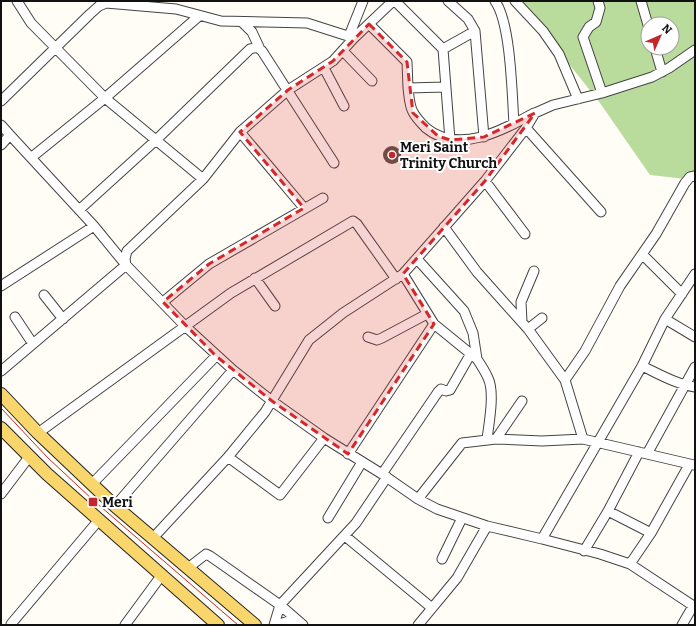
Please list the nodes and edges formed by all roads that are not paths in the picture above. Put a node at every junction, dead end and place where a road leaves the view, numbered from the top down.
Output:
1 (17, 1) edge
2 (363, 1) edge
3 (394, 1) edge
4 (448, 1) edge
5 (495, 1) edge
6 (515, 1) edge
7 (598, 1) edge
8 (641, 1) edge
9 (199, 16) junction
10 (645, 16) edge
11 (242, 22) junction
12 (369, 24) junction
13 (475, 31) junction
14 (351, 37) junction
15 (55, 47) junction
16 (259, 47) junction
17 (443, 49) junction
18 (343, 51) junction
19 (694, 53) edge
20 (657, 56) edge
21 (324, 68) junction
22 (662, 72) junction
23 (372, 81) dead end
24 (445, 87) junction
25 (408, 88) junction
26 (288, 90) junction
27 (602, 93) junction
28 (105, 98) junction
29 (578, 99) junction
30 (1, 101) edge
31 (344, 106) dead end
32 (535, 113) junction
33 (514, 124) junction
34 (1, 125) edge
35 (526, 128) junction
36 (240, 132) junction
37 (10, 135) junction
38 (484, 137) junction
39 (156, 140) junction
40 (450, 140) junction
41 (1, 145) edge
42 (32, 157) junction
43 (334, 164) dead end
44 (695, 176) edge
45 (203, 179) junction
46 (485, 181) junction
47 (323, 198) dead end
48 (304, 208) junction
49 (79, 210) junction
50 (601, 212) dead end
51 (94, 226) junction
52 (444, 227) junction
53 (525, 234) dead end
54 (643, 255) junction
55 (417, 259) junction
56 (126, 265) junction
57 (534, 271) dead end
58 (695, 274) edge
59 (400, 276) junction
60 (255, 278) junction
61 (1, 286) edge
62 (44, 294) dead end
63 (682, 294) junction
64 (163, 302) junction
65 (276, 306) dead end
66 (427, 314) junction
67 (15, 317) dead end
68 (542, 318) dead end
69 (63, 319) junction
70 (665, 319) junction
71 (434, 324) junction
72 (185, 326) junction
73 (525, 326) junction
74 (368, 337) dead end
75 (695, 337) edge
76 (33, 344) junction
77 (216, 356) junction
78 (474, 357) junction
79 (642, 366) junction
80 (695, 367) edge
81 (233, 370) junction
82 (1, 371) edge
83 (565, 380) junction
84 (684, 385) junction
85 (695, 386) edge
86 (1, 394) edge
87 (272, 401) junction
88 (522, 401) dead end
89 (1, 428) edge
90 (38, 433) junction
91 (324, 438) junction
92 (492, 439) junction
93 (583, 439) junction
94 (598, 442) junction
95 (643, 453) junction
96 (348, 454) junction
97 (29, 457) junction
98 (228, 457) junction
99 (362, 462) junction
100 (692, 465) edge
101 (384, 476) junction
102 (92, 484) junction
103 (1, 494) edge
104 (418, 499) junction
105 (115, 506) junction
106 (608, 511) junction
107 (328, 518) dead end
108 (462, 518) junction
109 (98, 521) junction
110 (486, 526) junction
111 (651, 533) junction
112 (345, 536) junction
113 (153, 538) junction
114 (542, 539) junction
115 (584, 551) junction
116 (442, 559) dead end
117 (630, 564) junction
118 (188, 568) junction
119 (161, 576) junction
120 (280, 605) junction
121 (694, 607) edge
122 (432, 608) junction
123 (295, 619) junction
124 (11, 624) dead end
125 (125, 625) edge
126 (218, 625) edge
127 (255, 625) edge
128 (275, 625) edge
129 (303, 625) edge
130 (418, 625) edge
131 (682, 625) edge

1 - 15 street
2 - 14 street
3 - 12 street
3 - 17 street
4 - 13 street
5 - 33 street
6 - 29 street
7 - 27 street
8 - 10 street
9 - 11 street
9 - 15 street
9 - 28 street
11 - 14 street
11 - 16 street
12 - 14 street
12 - 25 street
13 - 17 street
13 - 38 street
14 - 18 street
15 - 28 street
15 - 30 street
16 - 26 street
16 - 39 street
17 - 24 street
18 - 21 street
18 - 23 street
19 - 22 street
20 - 22 street
21 - 26 street
21 - 31 street
22 - 27 street
24 - 25 street
24 - 40 street
25 - 40 street
26 - 36 street
26 - 43 street
27 - 29 street
28 - 39 street
28 - 42 street
29 - 32 street
32 - 33 street
32 - 35 street
33 - 38 street
34 - 37 street
35 - 46 street
35 - 50 street
36 - 45 street
36 - 48 street
37 - 41 street
37 - 42 street
38 - 40 street
39 - 45 street
39 - 49 street
42 - 49 street
44 - 54 street
45 - 56 street
46 - 52 street
46 - 53 street
47 - 48 street
48 - 64 street
49 - 51 street
51 - 56 street
51 - 61 street
52 - 55 street
52 - 73 street
54 - 63 street
54 - 83 street
55 - 59 street
55 - 78 street
56 - 64 street
56 - 69 street
57 - 73 street
58 - 63 street
59 - 60 street
59 - 66 street
59 - 87 street
60 - 65 street
60 - 72 street
62 - 69 street
63 - 70 street
64 - 72 street
66 - 71 street
66 - 74 street
67 - 76 street
68 - 73 street
69 - 76 street
70 - 75 street
70 - 79 street
71 - 78 street
71 - 96 street
72 - 77 street
72 - 90 street
73 - 83 street
76 - 82 street
77 - 81 street
77 - 102 street
78 - 92 street
78 - 101 street
79 - 84 street
79 - 94 street
80 - 84 street
81 - 87 street
81 - 105 street
83 - 93 street
84 - 85 street
84 - 95 street
86 - 90 main road
87 - 91 street
87 - 98 street
88 - 92 street
89 - 97 main road
90 - 102 main road
91 - 96 street
91 - 98 street
92 - 93 street
92 - 104 street
93 - 94 street
94 - 95 street
94 - 114 street
95 - 100 street
95 - 106 street
96 - 99 street
97 - 103 street
97 - 109 main road
98 - 113 street
99 - 101 street
99 - 107 street
100 - 111 street
101 - 104 street
101 - 112 street
102 - 105 main road
104 - 108 street
105 - 113 main road
106 - 111 street
106 - 115 street
108 - 110 street
108 - 116 street
109 - 119 main road
109 - 124 street
110 - 114 street
110 - 122 street
111 - 117 street
112 - 120 street
112 - 122 street
113 - 118 main road
114 - 115 street
115 - 117 street
117 - 121 street
118 - 120 street
118 - 127 main road
119 - 125 street
119 - 126 main road
120 - 123 street
120 - 128 street
121 - 131 street
122 - 130 street
123 - 128 street
123 - 129 street

